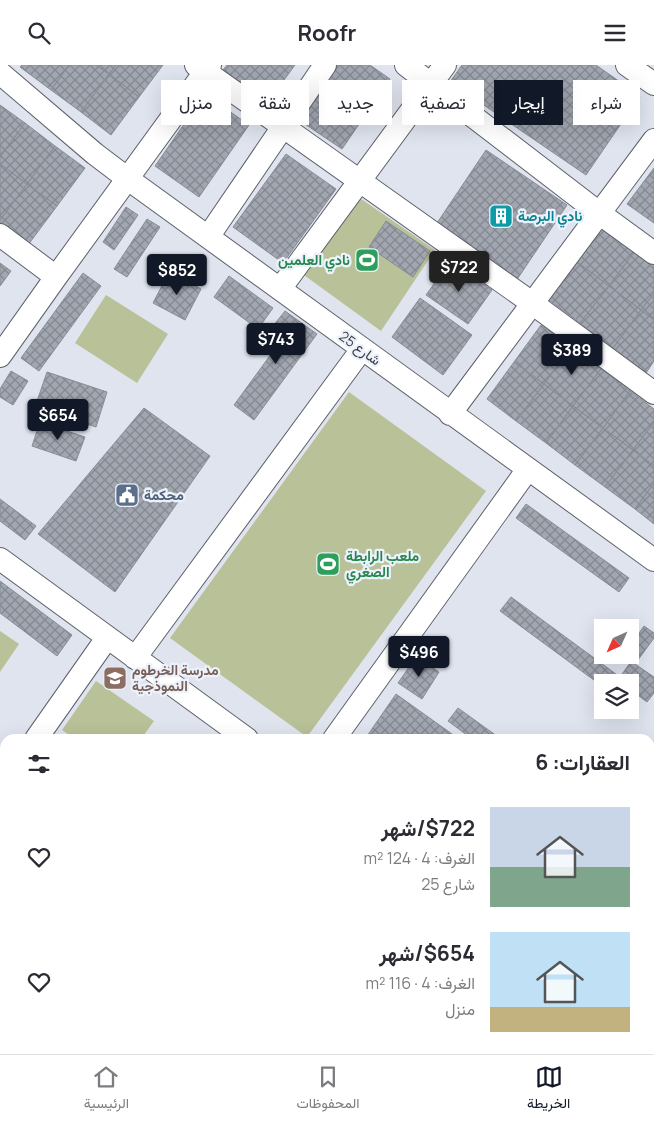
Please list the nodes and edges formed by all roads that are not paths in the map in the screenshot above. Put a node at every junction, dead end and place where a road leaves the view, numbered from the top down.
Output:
1 (325, 65) edge
2 (406, 65) edge
3 (445, 65) edge
4 (627, 65) edge
5 (204, 67) edge
6 (0, 73) edge
7 (427, 80) edge
8 (433, 80) edge
9 (654, 84) edge
10 (402, 123) edge
11 (484, 124) edge
12 (283, 126) junction
13 (654, 140) edge
14 (128, 179) junction
15 (360, 180) junction
16 (599, 213) junction
17 (0, 235) edge
18 (208, 237) junction
19 (654, 253) edge
20 (56, 277) junction
21 (280, 289) junction
22 (532, 303) junction
23 (362, 349) junction
24 (0, 356) edge
25 (654, 393) edge
26 (450, 413) junction
27 (528, 469) junction
28 (0, 559) edge
29 (654, 560) edge
30 (107, 637) junction
31 (135, 658) junction
32 (39, 734) edge
33 (241, 734) edge
34 (338, 734) edge

1 - 12 street
2 - 7 street
3 - 8 street
4 - 9 street
5 - 12 street
5 - 14 street
6 - 14 street, شارع 25
10 - 15 street
11 - 16 street
12 - 15 street
12 - 18 street
13 - 16 street
14 - 18 street, شارع 25
14 - 20 street
15 - 21 street
15 - 22 street
16 - 19 street
16 - 22 street
17 - 20 street
18 - 21 street, شارع 25
20 - 24 street
21 - 23 street, شارع 25
22 - 25 street
22 - 26 street
23 - 26 street, شارع 25
23 - 31 street
26 - 27 street, شارع 25
27 - 29 street, شارع 25
27 - 34 street
28 - 30 street
30 - 31 street
30 - 32 street
31 - 33 street

